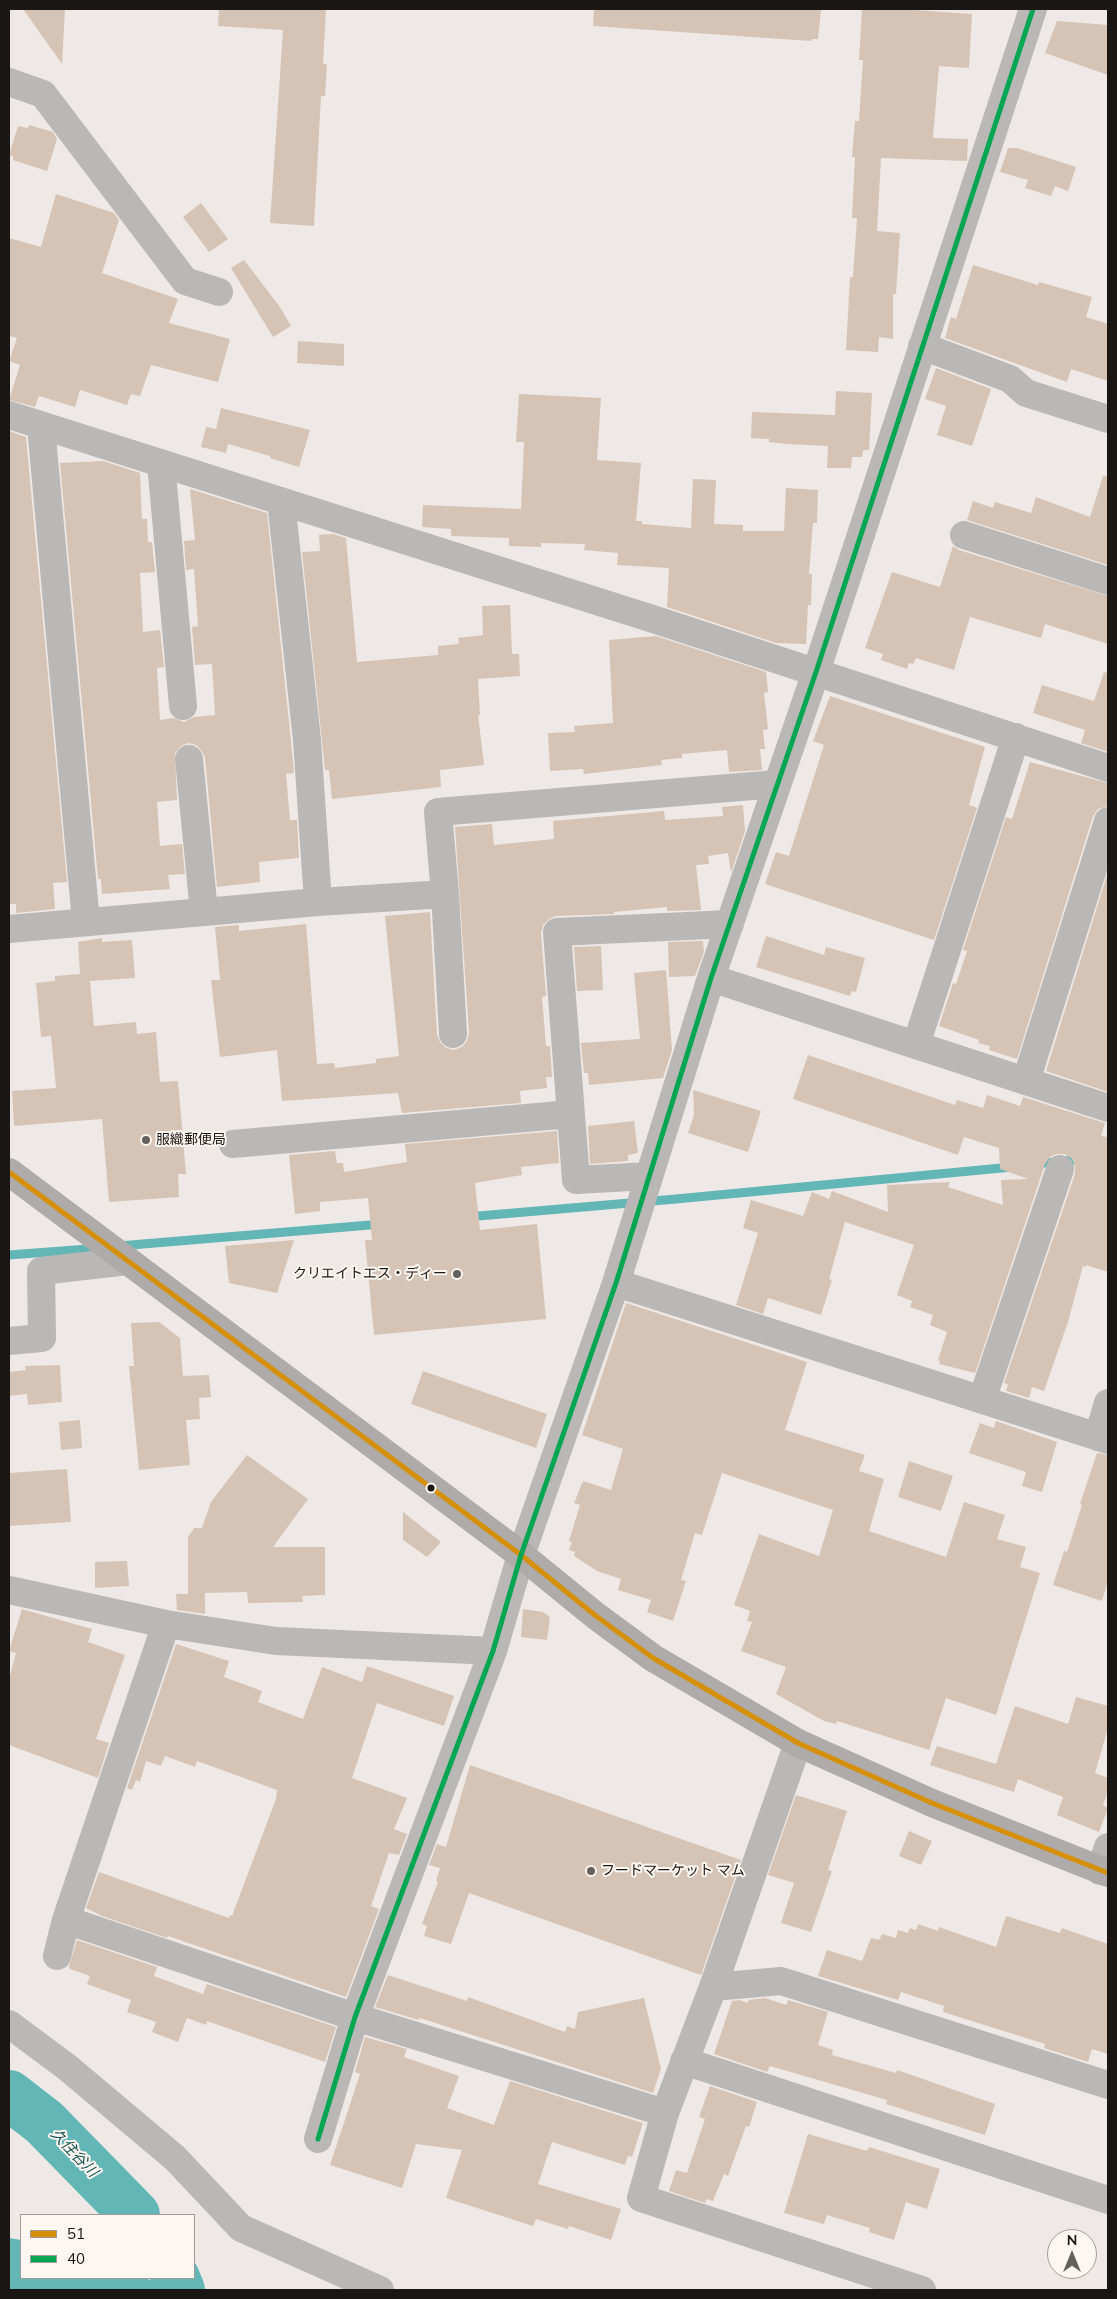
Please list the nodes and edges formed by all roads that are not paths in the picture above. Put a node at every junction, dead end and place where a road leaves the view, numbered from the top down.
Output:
1 (1033, 9) edge
2 (9, 82) edge
3 (219, 292) dead end
4 (922, 346) junction
5 (9, 415) edge
6 (1108, 419) edge
7 (41, 426) junction
8 (161, 463) junction
9 (281, 501) junction
10 (964, 535) dead end
11 (1108, 581) edge
12 (816, 672) junction
13 (183, 706) dead end
14 (1016, 737) junction
15 (189, 759) dead end
16 (1108, 768) edge
17 (777, 784) junction
18 (1108, 822) edge
19 (444, 894) junction
20 (318, 902) junction
21 (204, 912) junction
22 (86, 922) junction
23 (730, 924) junction
24 (9, 929) edge
25 (711, 978) junction
26 (453, 1034) dead end
27 (916, 1045) junction
28 (1026, 1081) junction
29 (1108, 1108) edge
30 (571, 1114) junction
31 (234, 1144) dead end
32 (1060, 1169) dead end
33 (9, 1172) edge
34 (649, 1176) junction
35 (128, 1261) junction
36 (616, 1283) junction
37 (9, 1341) edge
38 (982, 1400) junction
39 (1108, 1403) edge
40 (1103, 1439) edge
41 (521, 1555) junction
42 (9, 1590) edge
43 (166, 1624) junction
44 (494, 1651) junction
45 (798, 1743) junction
46 (1106, 1864) edge
47 (66, 1920) junction
48 (57, 1956) dead end
49 (713, 1987) junction
50 (355, 2017) junction
51 (9, 2024) edge
52 (684, 2062) junction
53 (1108, 2085) edge
54 (666, 2113) junction
55 (318, 2139) dead end
56 (1108, 2200) edge
57 (380, 2290) edge
58 (922, 2290) edge

1 - 4 street
2 - 3 street
4 - 6 street
4 - 12 street
5 - 7 street
7 - 8 street
7 - 22 street
8 - 9 street
8 - 13 street
9 - 12 street
9 - 20 street
10 - 11 street
12 - 14 street
12 - 17 street
14 - 16 street
14 - 27 street
15 - 21 street
17 - 19 street
17 - 23 street
18 - 28 street
19 - 20 street
19 - 26 street
20 - 21 street
21 - 22 street
22 - 24 street
23 - 25 street
23 - 30 street
25 - 27 street
25 - 34 street
27 - 28 street
28 - 29 street
30 - 31 street
30 - 34 street
32 - 38 street
33 - 35 highway
34 - 36 street
35 - 37 street
35 - 41 highway
36 - 38 street
36 - 41 street
38 - 40 street
39 - 40 street
41 - 44 street
41 - 45 highway
42 - 43 street
43 - 44 street
43 - 47 street
44 - 50 street
45 - 46 highway
45 - 49 street
47 - 48 street
47 - 50 street
49 - 52 street
49 - 53 street
50 - 54 street
50 - 55 street
51 - 57 street
52 - 54 street
52 - 56 street
54 - 58 street

